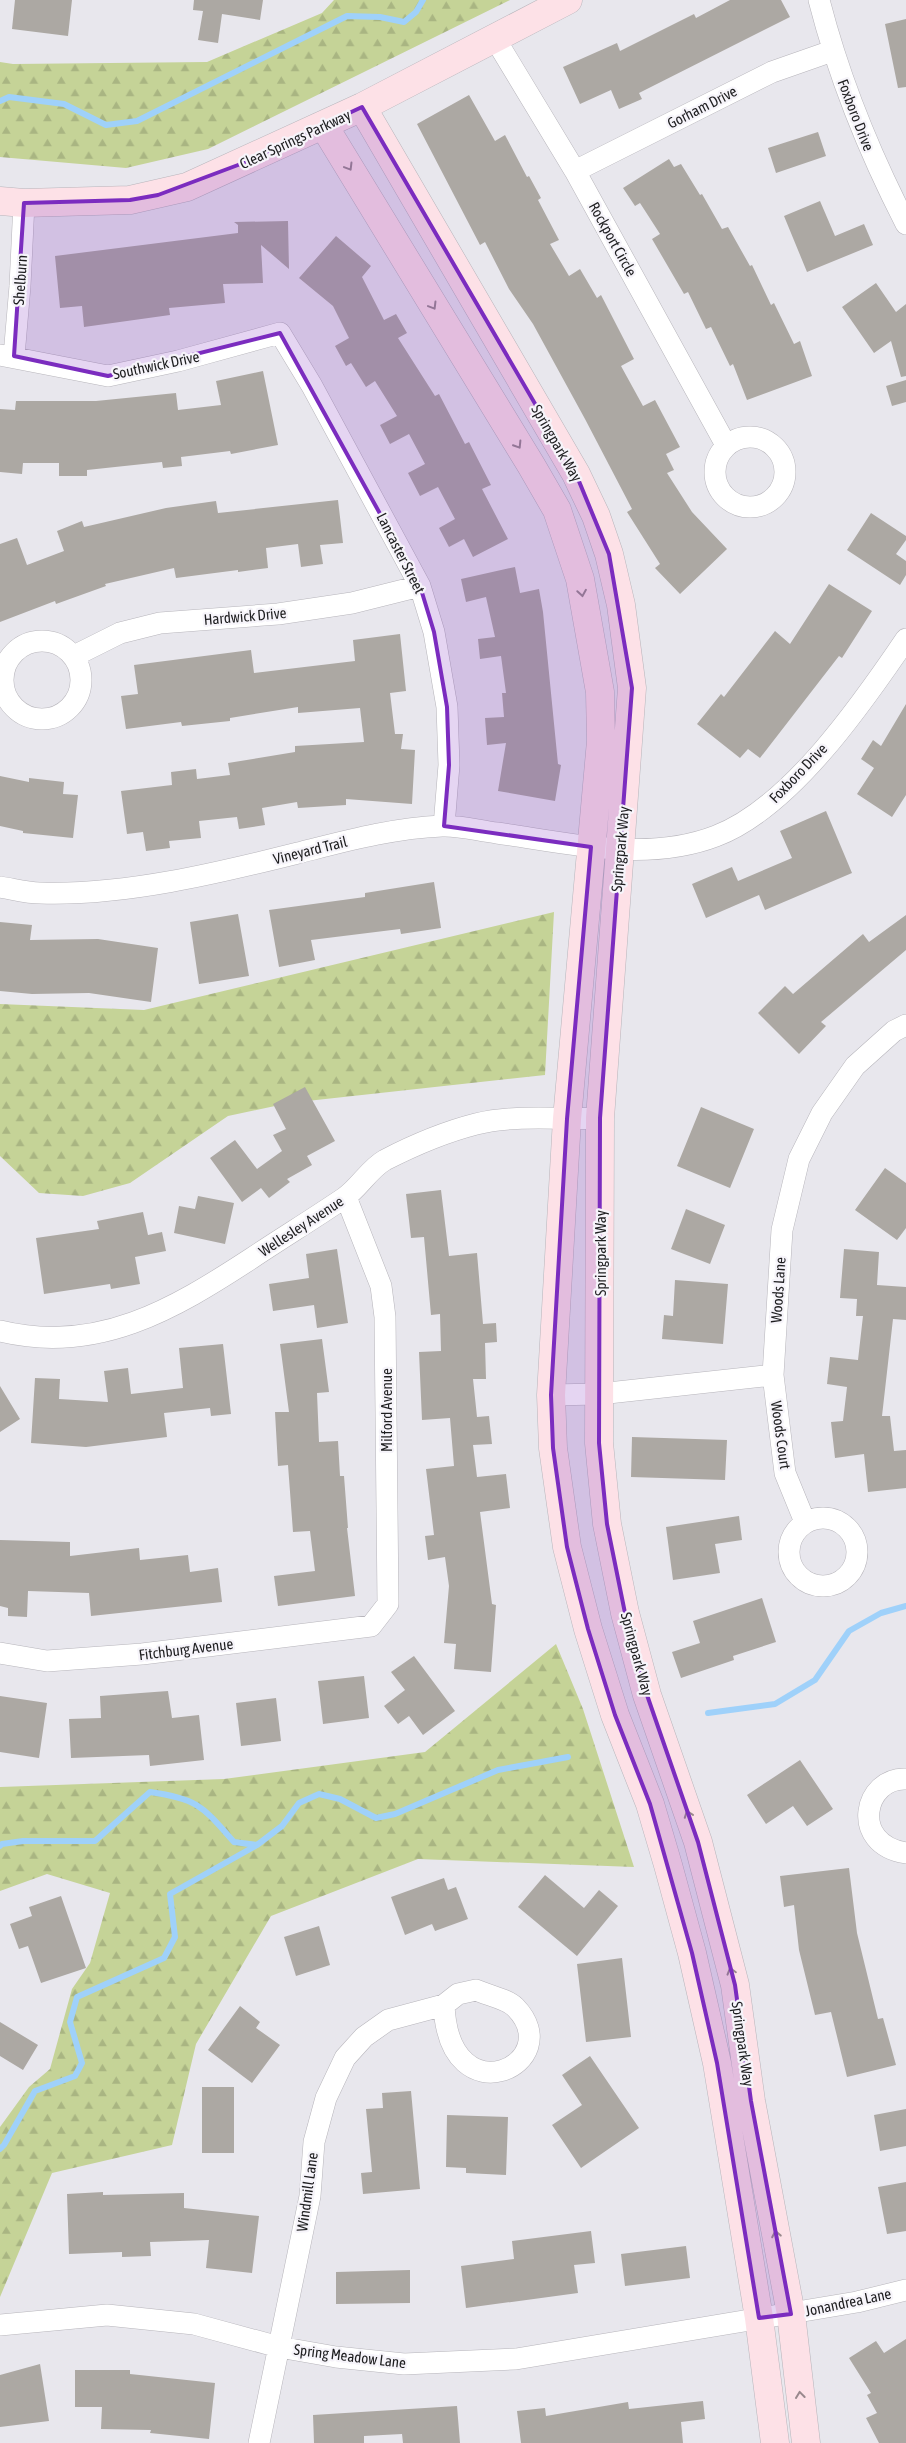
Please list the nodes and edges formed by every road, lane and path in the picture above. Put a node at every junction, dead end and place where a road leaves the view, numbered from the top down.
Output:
1 (568, 0) edge
2 (819, 0) edge
3 (494, 38) junction
4 (832, 51) junction
5 (362, 107) junction
6 (324, 126) junction
7 (575, 171) junction
8 (12, 202) edge
9 (906, 224) edge
10 (280, 333) joint
11 (7, 355) edge
12 (726, 445) dead end
13 (420, 586) junction
14 (906, 639) edge
15 (74, 656) dead end
16 (444, 826) junction
17 (591, 847) junction
18 (620, 850) junction
19 (0, 887) edge
20 (906, 1025) edge
21 (600, 1118) junction
22 (567, 1119) junction
23 (346, 1196) junction
24 (0, 1331) edge
25 (773, 1375) junction
26 (599, 1394) junction
27 (552, 1395) junction
28 (806, 1522) dead end
29 (371, 1626) joint
30 (0, 1653) edge
31 (906, 1779) edge
32 (906, 1853) edge
33 (444, 2005) dead end
34 (906, 2290) edge
35 (791, 2314) junction
36 (759, 2318) junction
37 (0, 2325) edge
38 (279, 2347) junction
39 (259, 2443) edge
40 (774, 2443) edge
41 (806, 2443) edge

1 - 3 street, Clear Springs Parkway
2 - 4 street, Foxboro Drive
3 - 5 street, Clear Springs Parkway
3 - 7 street, Rockport Circle
4 - 7 street, Gorham Drive
4 - 9 street, Foxboro Drive
5 - 6 street, Clear Springs Parkway
5 - 18 street, Springpark Way
6 - 8 street, Clear Springs Parkway
6 -> 17 street, Springpark Way
7 - 12 street, Rockport Circle
8 - 11 street, Shelburn
10 - 11 street, Southwick Drive
10 - 13 street, Lancaster Street
13 - 15 street, Hardwick Drive
13 - 16 street, Lancaster Street
14 - 18 street, Foxboro Drive
16 - 17 street, Vineyard Trail
16 - 19 street, Vineyard Trail
17 - 18 street, Vineyard Trail
17 - 22 street, Springpark Way
18 - 21 street, Springpark Way
20 - 25 street, Woods Lane
21 - 22 street, Wellesley Avenue
21 - 26 street, Springpark Way
22 - 23 street, Wellesley Avenue
22 - 27 street, Springpark Way
23 - 24 street, Wellesley Avenue
23 - 29 street, Milford Avenue
25 - 26 street
25 - 28 street, Woods Court
26 - 27 street
35 -> 26 street, Springpark Way
27 - 36 street, Springpark Way
29 - 30 street, Fitchburg Avenue
31 - 32 street
33 - 38 street, Windmill Lane
34 - 35 street, Jonandrea Lane
35 - 36 street, Spring Meadow Lane
41 -> 35 street, Springpark Way
36 - 38 street, Spring Meadow Lane
36 - 40 street, Springpark Way
37 - 38 street, Spring Meadow Lane
38 - 39 street, Windmill Lane

